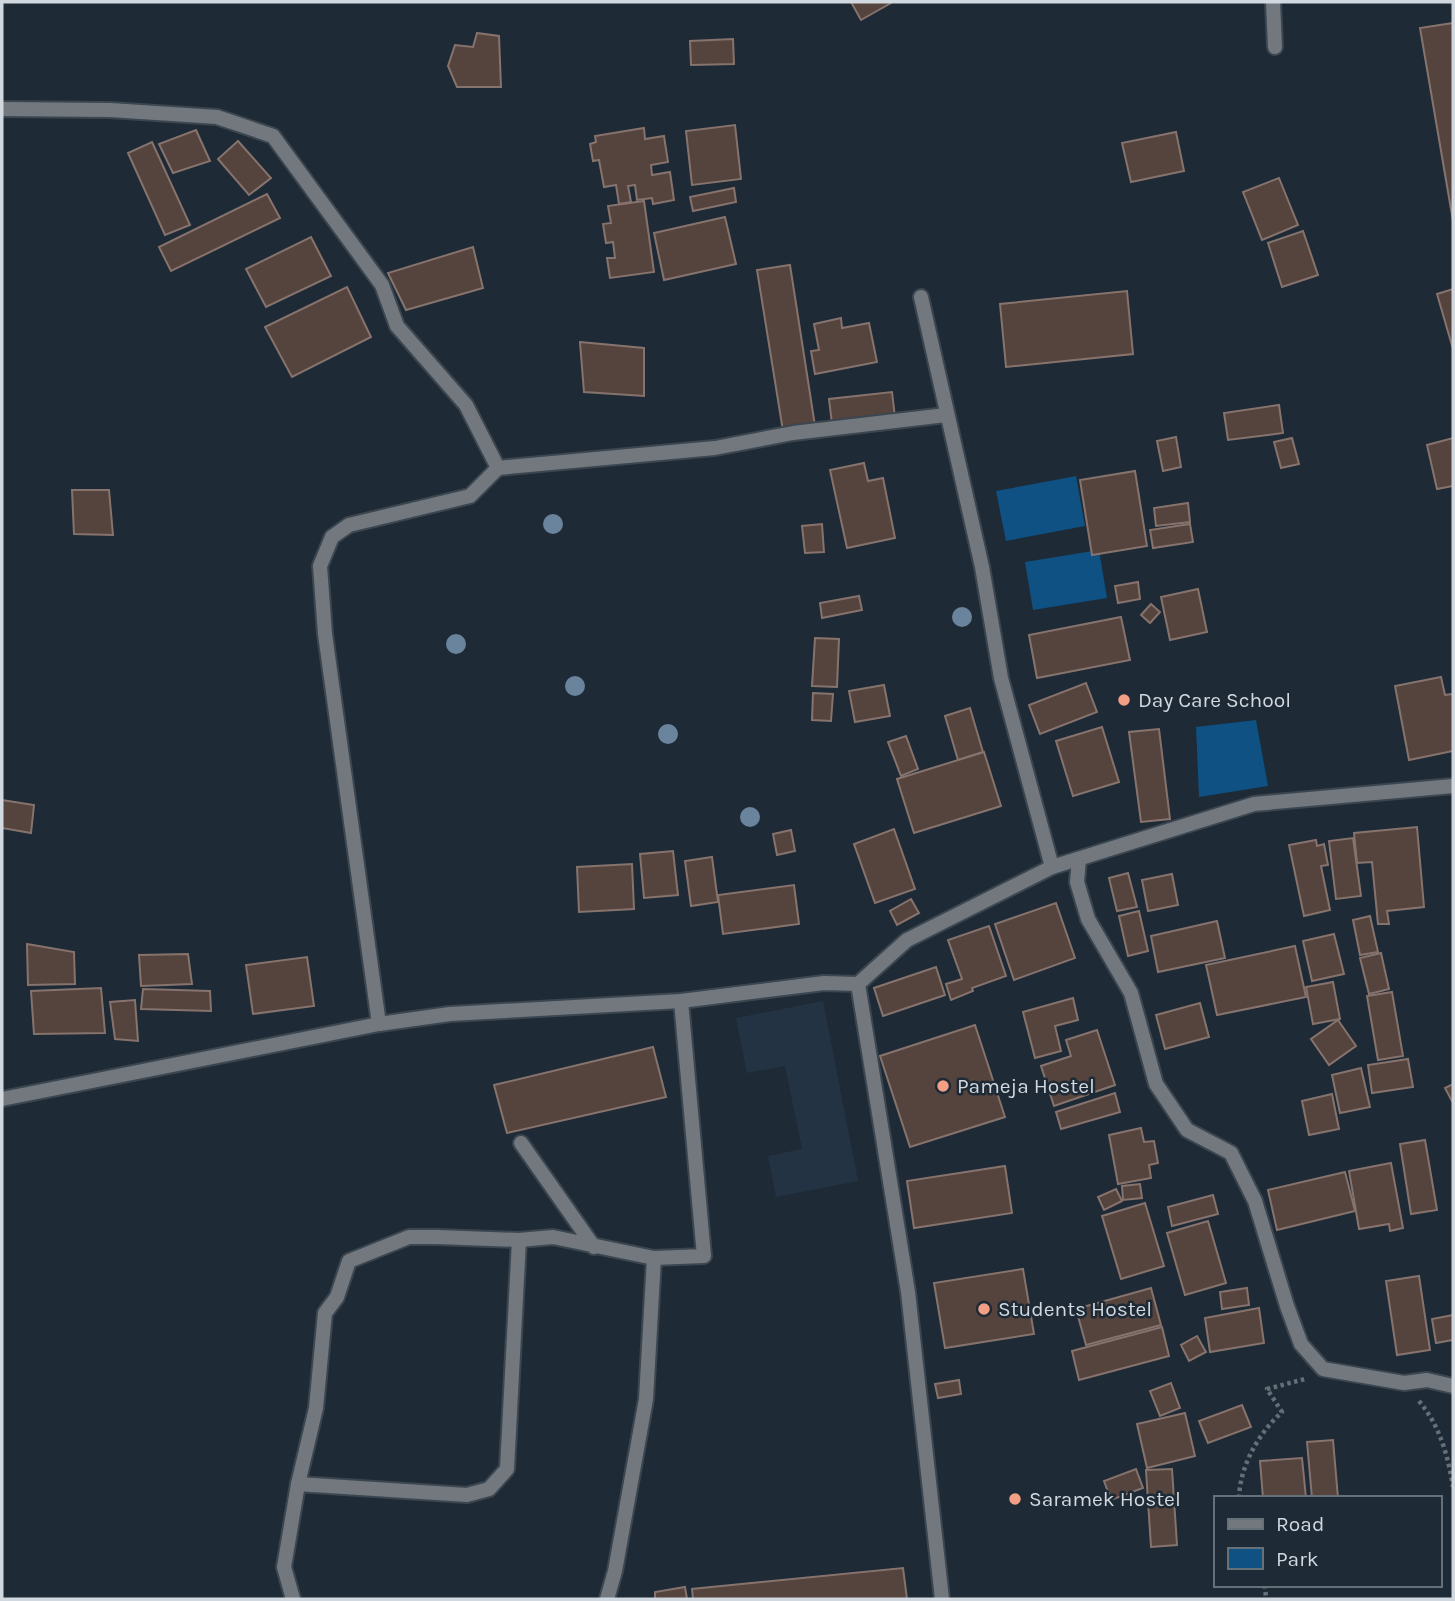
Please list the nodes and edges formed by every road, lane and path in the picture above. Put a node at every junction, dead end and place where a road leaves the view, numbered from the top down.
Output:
1 (1273, 2) edge
2 (1275, 47) dead end
3 (2, 110) edge
4 (920, 297) dead end
5 (946, 415) junction
6 (498, 468) junction
7 (1453, 786) edge
8 (1079, 859) junction
9 (1052, 867) junction
10 (858, 984) junction
11 (681, 1001) junction
12 (379, 1024) junction
13 (2, 1099) edge
14 (521, 1143) dead end
15 (519, 1240) junction
16 (594, 1247) junction
17 (654, 1258) junction
18 (1323, 1369) junction
19 (1404, 1383) junction
20 (1453, 1386) edge
21 (298, 1484) junction
22 (1453, 1487) edge
23 (1239, 1496) edge
24 (293, 1599) edge
25 (607, 1599) edge
26 (942, 1599) edge

1 - 2 street
3 - 6 street
4 - 5 street
5 - 6 street
5 - 9 street
6 - 12 street
7 - 8 street
8 - 9 street
8 - 18 street
9 - 10 street
10 - 11 street
10 - 26 street
11 - 12 street
11 - 17 street
12 - 13 street
14 - 16 street
15 - 16 street
15 - 21 street
15 - 21 street
16 - 17 street
17 - 25 street
18 - 19 street
18 - 23 path
19 - 20 street
19 - 22 path
21 - 24 street

